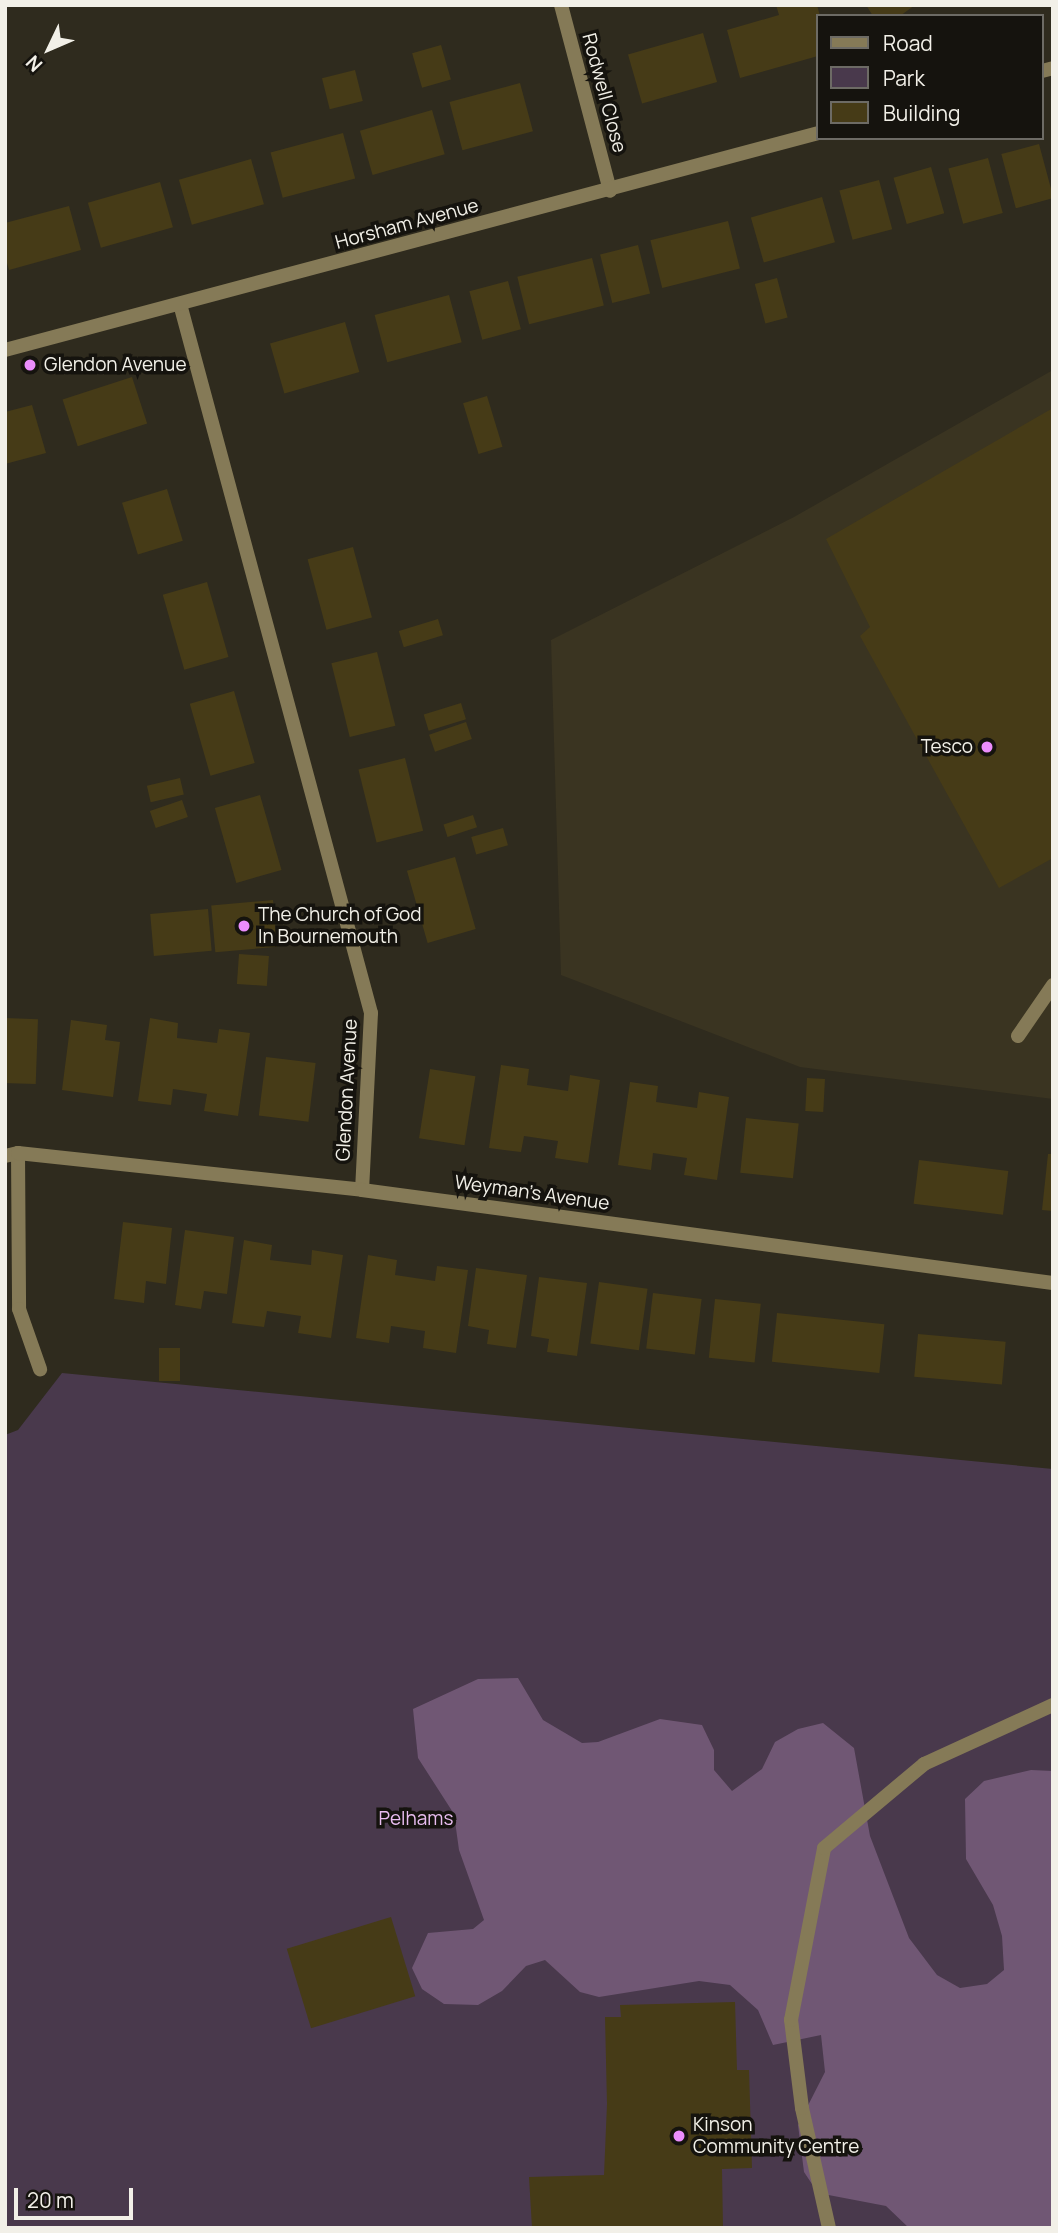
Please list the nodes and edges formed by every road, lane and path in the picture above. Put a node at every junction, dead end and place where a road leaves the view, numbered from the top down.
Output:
1 (561, 5) edge
2 (816, 134) edge
3 (610, 191) junction
4 (180, 304) junction
5 (5, 350) edge
6 (1053, 985) edge
7 (1018, 1036) dead end
8 (12, 1155) edge
9 (362, 1190) junction
10 (1053, 1283) edge
11 (40, 1369) dead end
12 (1053, 1705) edge
13 (829, 2228) edge

1 - 3 street, Rodwell Close
2 - 3 street, Horsham Avenue
3 - 4 street, Horsham Avenue
4 - 5 street, Horsham Avenue
4 - 9 street, Glendon Avenue
6 - 7 street
8 - 9 street, Weyman's Avenue
8 - 11 street
9 - 10 street, Weyman's Avenue
12 - 13 street

